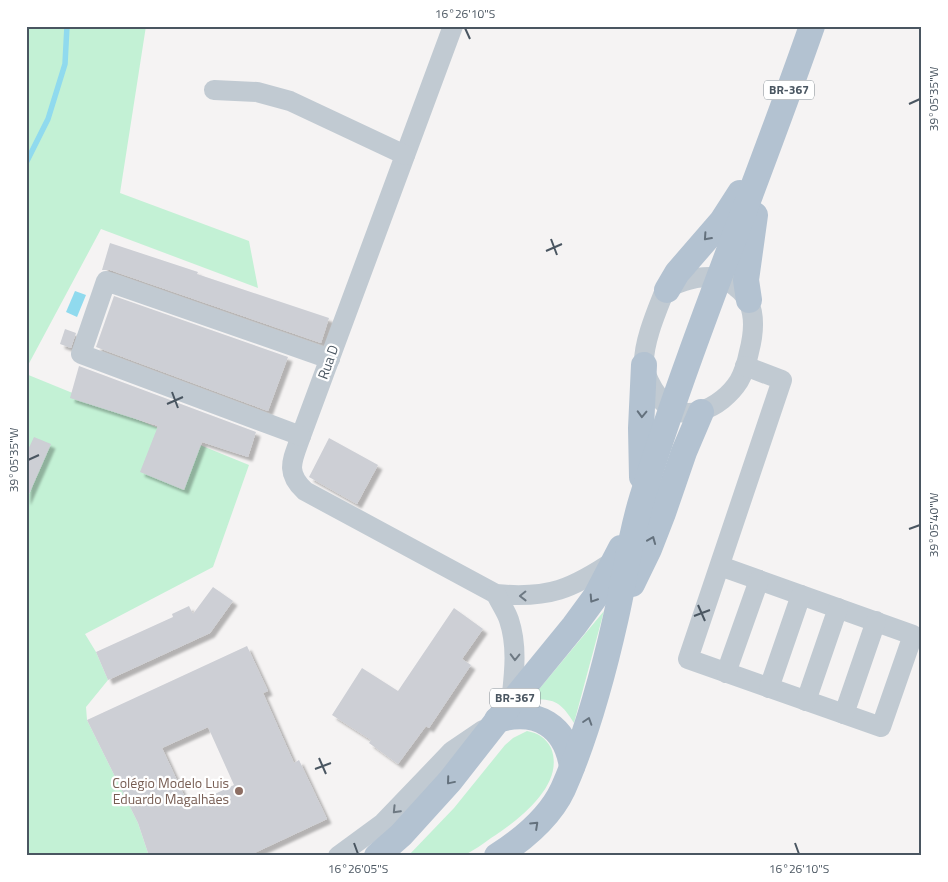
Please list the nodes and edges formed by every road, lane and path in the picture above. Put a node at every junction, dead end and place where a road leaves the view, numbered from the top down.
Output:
1 (453, 26) edge
2 (812, 26) edge
3 (214, 90) dead end
4 (405, 155) junction
5 (765, 155) junction
6 (720, 278) junction
7 (666, 290) junction
8 (749, 300) junction
9 (330, 358) junction
10 (644, 365) junction
11 (745, 366) junction
12 (672, 409) junction
13 (701, 412) junction
14 (301, 436) junction
15 (642, 496) junction
16 (634, 525) junction
17 (615, 560) junction
18 (720, 566) junction
19 (758, 580) junction
20 (496, 594) junction
21 (801, 595) junction
22 (838, 608) junction
23 (616, 616) junction
24 (876, 621) junction
25 (726, 673) junction
26 (769, 688) junction
27 (806, 701) junction
28 (504, 711) junction
29 (844, 714) junction
30 (572, 767) junction
31 (504, 853) edge
32 (338, 856) edge
33 (377, 856) edge

1 - 4 street, Rua D
2 - 5 main road, BR-367
3 - 4 street
4 - 9 street, Rua D
5 - 6 main road, BR-367
5 -> 7 main road
5 - 8 main road
6 - 7 street
6 - 8 street
6 - 12 main road, BR-367
7 - 10 street
8 - 11 street
9 - 14 street, Rua D
9 - 14 street
10 - 12 street
10 -> 15 main road
11 - 13 street
11 - 18 street
12 - 13 street
12 - 15 main road, BR-367
23 -> 13 main road
14 - 20 street, Rua D
15 - 16 main road, BR-367
16 - 17 main road, BR-367
16 - 23 main road, BR-367
17 -> 20 street, Rua D
17 -> 28 main road, BR-367
18 - 19 street
18 - 25 street
19 - 21 street
19 - 25 street
20 -> 28 street
21 - 22 street
21 - 26 street
22 - 24 street
22 - 27 street
30 -> 23 main road, BR-367
24 - 29 street
24 - 29 street
25 - 26 street
26 - 27 street
27 - 29 street
28 - 30 main road, BR-367
28 -> 32 street
28 -> 33 main road, BR-367
31 -> 30 main road, BR-367

